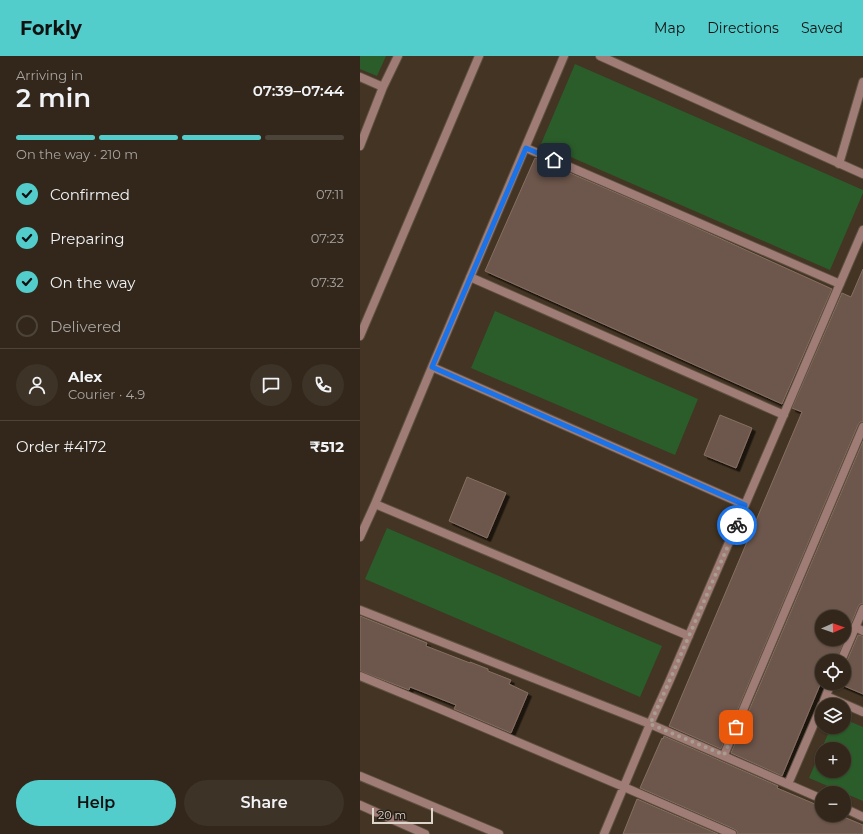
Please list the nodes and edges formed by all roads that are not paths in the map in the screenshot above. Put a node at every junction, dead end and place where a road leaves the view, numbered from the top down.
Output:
1 (398, 56) edge
2 (479, 56) edge
3 (564, 56) edge
4 (600, 56) edge
5 (360, 77) edge
6 (863, 82) edge
7 (383, 87) junction
8 (862, 91) edge
9 (360, 146) edge
10 (526, 148) junction
11 (839, 164) junction
12 (863, 174) edge
13 (863, 230) edge
14 (470, 277) junction
15 (840, 284) junction
16 (360, 336) edge
17 (432, 367) junction
18 (784, 415) junction
19 (863, 427) edge
20 (375, 504) junction
21 (745, 505) junction
22 (360, 537) edge
23 (863, 609) edge
24 (360, 610) edge
25 (859, 629) edge
26 (689, 636) junction
27 (845, 654) edge
28 (360, 676) edge
29 (828, 690) edge
30 (826, 696) joint
31 (863, 712) edge
32 (815, 721) edge
33 (650, 724) junction
34 (724, 755) junction
35 (360, 776) edge
36 (788, 784) junction
37 (624, 787) junction
38 (815, 796) edge
39 (360, 805) edge
40 (851, 811) edge
41 (863, 817) edge
42 (425, 834) edge
43 (499, 834) edge
44 (604, 834) edge
45 (732, 834) edge

1 - 7 street
2 - 16 street
3 - 10 street
4 - 11 street
5 - 7 street
6 - 8 street
7 - 9 street
8 - 11 street
10 - 14 street
10 - 15 street
11 - 12 street
13 - 15 street
14 - 17 street
14 - 18 street
15 - 18 street
17 - 20 street
17 - 21 street
18 - 21 street
19 - 34 street
20 - 22 street
20 - 26 street
21 - 26 street
23 - 25 street
24 - 33 street
25 - 27 street
26 - 33 street
28 - 37 street
29 - 30 street
30 - 31 street
32 - 36 street
33 - 34 street
33 - 37 street
34 - 36 street
35 - 43 street
36 - 38 street
37 - 44 street
37 - 45 street
39 - 42 street
40 - 41 street

